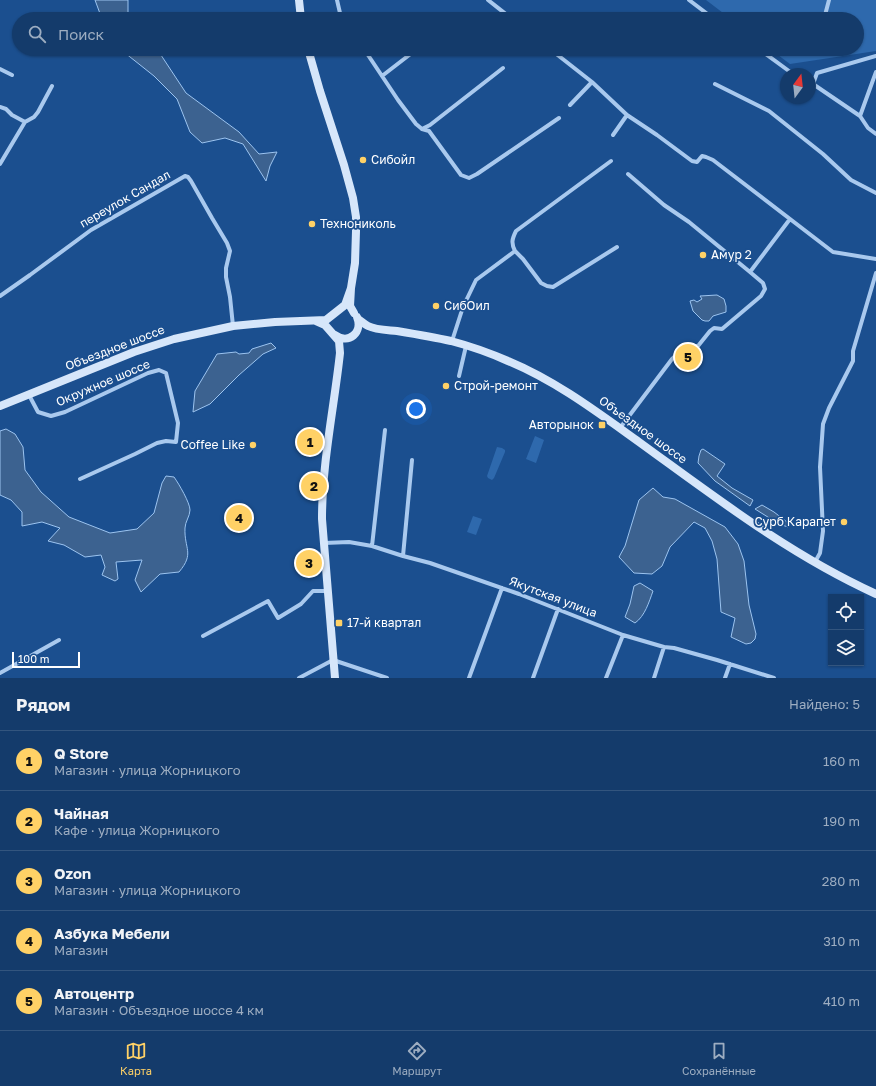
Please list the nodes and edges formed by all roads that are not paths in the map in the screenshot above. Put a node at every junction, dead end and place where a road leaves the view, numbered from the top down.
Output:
1 (299, 0) edge
2 (337, 0) edge
3 (488, 0) edge
4 (689, 0) edge
5 (829, 0) edge
6 (300, 12) edge
7 (340, 12) edge
8 (503, 12) edge
9 (705, 12) edge
10 (826, 12) edge
11 (310, 56) edge
12 (369, 56) edge
13 (408, 56) edge
14 (559, 56) edge
15 (769, 56) edge
16 (876, 56) edge
17 (503, 68) dead end
18 (785, 68) edge
19 (0, 69) edge
20 (876, 72) edge
21 (12, 75) dead end
22 (816, 75) edge
23 (382, 76) junction
24 (592, 82) junction
25 (715, 84) dead end
26 (52, 86) dead end
27 (816, 86) edge
28 (570, 105) dead end
29 (0, 107) edge
30 (627, 115) junction
31 (860, 116) junction
32 (559, 118) dead end
33 (25, 122) junction
34 (422, 129) junction
35 (876, 134) edge
36 (612, 135) dead end
37 (611, 161) dead end
38 (1, 163) edge
39 (628, 174) dead end
40 (876, 193) edge
41 (790, 219) junction
42 (617, 247) dead end
43 (515, 251) junction
44 (876, 259) edge
45 (750, 272) junction
46 (876, 273) edge
47 (351, 288) junction
48 (0, 296) edge
49 (335, 313) junction
50 (356, 316) junction
51 (316, 321) junction
52 (233, 326) junction
53 (376, 328) junction
54 (333, 334) junction
55 (355, 334) junction
56 (452, 341) junction
57 (466, 346) junction
58 (340, 353) junction
59 (459, 376) dead end
60 (29, 394) junction
61 (0, 406) edge
62 (620, 429) junction
63 (385, 430) dead end
64 (412, 460) dead end
65 (80, 479) dead end
66 (324, 542) junction
67 (372, 546) junction
68 (403, 556) junction
69 (814, 563) junction
70 (502, 588) junction
71 (328, 591) junction
72 (876, 594) edge
73 (558, 609) junction
74 (624, 635) junction
75 (203, 636) dead end
76 (59, 640) dead end
77 (664, 647) junction
78 (333, 660) junction
79 (730, 664) junction
80 (0, 673) edge
81 (299, 678) edge
82 (335, 678) edge
83 (386, 678) edge
84 (469, 678) edge
85 (533, 678) edge
86 (606, 678) edge
87 (654, 678) edge
88 (725, 678) edge
89 (774, 678) edge

1 - 6 main road
2 - 7 street
3 - 8 street
4 - 9 street
5 - 10 street
11 - 47 main road
12 - 23 street
13 - 23 street
14 - 24 street
15 - 18 street
16 - 22 street
17 - 34 street
19 - 21 street
20 - 31 street
23 - 34 street
24 - 28 street
24 - 30 street
25 - 40 street
26 - 33 street
27 - 31 street
29 - 33 street
30 - 36 street
30 - 41 street
31 - 35 street
32 - 34 street
33 - 38 street
37 - 43 street
39 - 45 street
41 - 44 street
41 - 45 street
42 - 43 street
43 - 56 street
45 - 62 street
46 - 69 street
47 - 49 main road
47 - 50 main road
48 - 52 street, переулок Сандал
49 - 50 main road
49 - 51 main road, Объездное шоссе
49 - 54 main road
50 - 53 main road, Объездное шоссе
50 - 55 main road
51 - 52 main road, Объездное шоссе
51 - 54 main road
52 - 60 main road, Объездное шоссе
53 - 55 main road, Объездное шоссе
53 - 56 main road, Объездное шоссе
54 - 55 main road
54 - 58 main road
55 - 58 main road
56 - 57 main road, Объездное шоссе
57 - 59 street
57 - 62 main road, Объездное шоссе
58 - 66 main road
60 - 61 main road, Объездное шоссе
60 - 65 street, Окружное шоссе
62 - 69 main road, Объездное шоссе
63 - 67 street
64 - 68 street
66 - 67 street, Якутская улица
66 - 71 main road
67 - 68 street, Якутская улица
68 - 70 street, Якутская улица
69 - 72 main road, Объездное шоссе
70 - 73 street, Якутская улица
70 - 84 street
71 - 75 street
71 - 78 main road
73 - 74 street, Якутская улица
73 - 85 street
74 - 77 street, Якутская улица
74 - 86 street
76 - 80 street
77 - 79 street, Якутская улица
77 - 87 street
78 - 81 street
78 - 82 main road
78 - 83 street
79 - 88 street
79 - 89 street, Якутская улица

